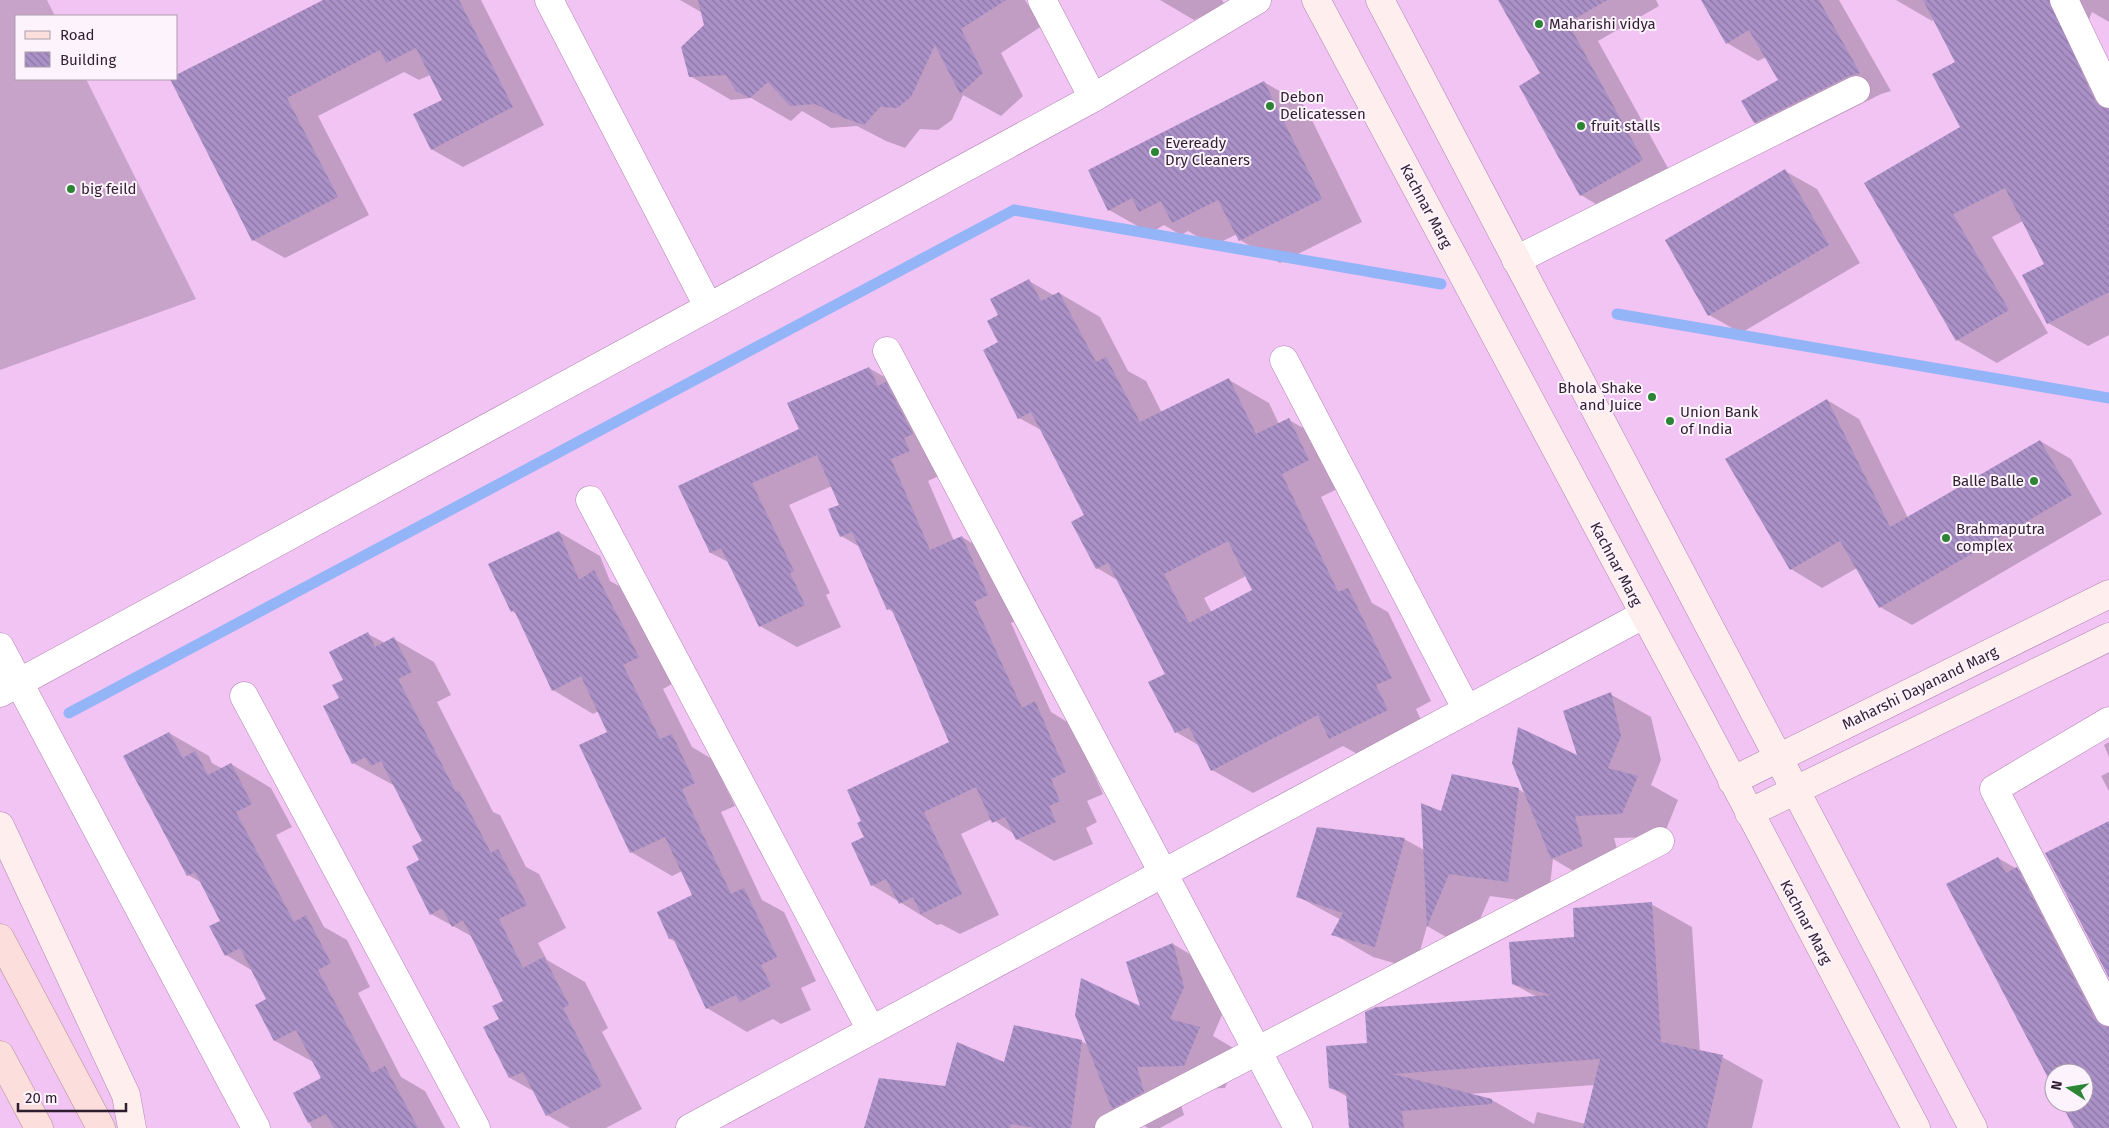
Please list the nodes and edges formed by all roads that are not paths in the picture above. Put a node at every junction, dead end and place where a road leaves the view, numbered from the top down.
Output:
1 (549, 0) edge
2 (1042, 0) edge
3 (1257, 0) edge
4 (1316, 0) edge
5 (1380, 0) edge
6 (2064, 0) edge
7 (2099, 48) edge
8 (1856, 90) dead end
9 (2109, 94) edge
10 (1093, 98) junction
11 (1516, 260) junction
12 (708, 306) junction
13 (887, 351) dead end
14 (1284, 360) dead end
15 (590, 500) dead end
16 (2109, 594) edge
17 (1643, 615) junction
18 (2109, 637) edge
19 (0, 648) edge
20 (10, 688) edge
21 (244, 696) dead end
22 (1467, 710) junction
23 (2109, 721) edge
24 (1779, 759) junction
25 (1732, 781) junction
26 (1795, 789) junction
27 (1749, 814) junction
28 (0, 826) edge
29 (1660, 841) dead end
30 (1163, 874) junction
31 (0, 938) edge
32 (2109, 1012) edge
33 (871, 1030) junction
34 (1256, 1050) junction
35 (0, 1055) edge
36 (39, 1128) edge
37 (101, 1128) edge
38 (132, 1128) edge
39 (256, 1128) edge
40 (476, 1128) edge
41 (690, 1128) edge
42 (1109, 1128) edge
43 (1298, 1128) edge
44 (1916, 1128) edge
45 (1973, 1128) edge

1 - 12 street
2 - 10 street
3 - 10 street
4 - 17 street, Kachnar Marg
5 - 11 street
6 - 7 street
7 - 9 street
8 - 11 street
10 - 12 street
11 - 24 street
12 - 20 street
13 - 30 street
14 - 22 street
15 - 33 street
16 - 24 street, Maharshi Dayanand Marg
17 - 22 street
17 - 25 street, Kachnar Marg
18 - 26 street
19 - 20 street
20 - 39 street
21 - 40 street
22 - 30 street
23 - 32 street
24 - 25 street, Maharshi Dayanand Marg
24 - 26 street
25 - 27 street, Kachnar Marg
26 - 27 street
26 - 45 street
27 - 44 street, Kachnar Marg
28 - 38 street
29 - 34 street
30 - 33 street
30 - 34 street
31 - 37 main road
33 - 41 street
34 - 42 street
34 - 43 street
35 - 36 main road

